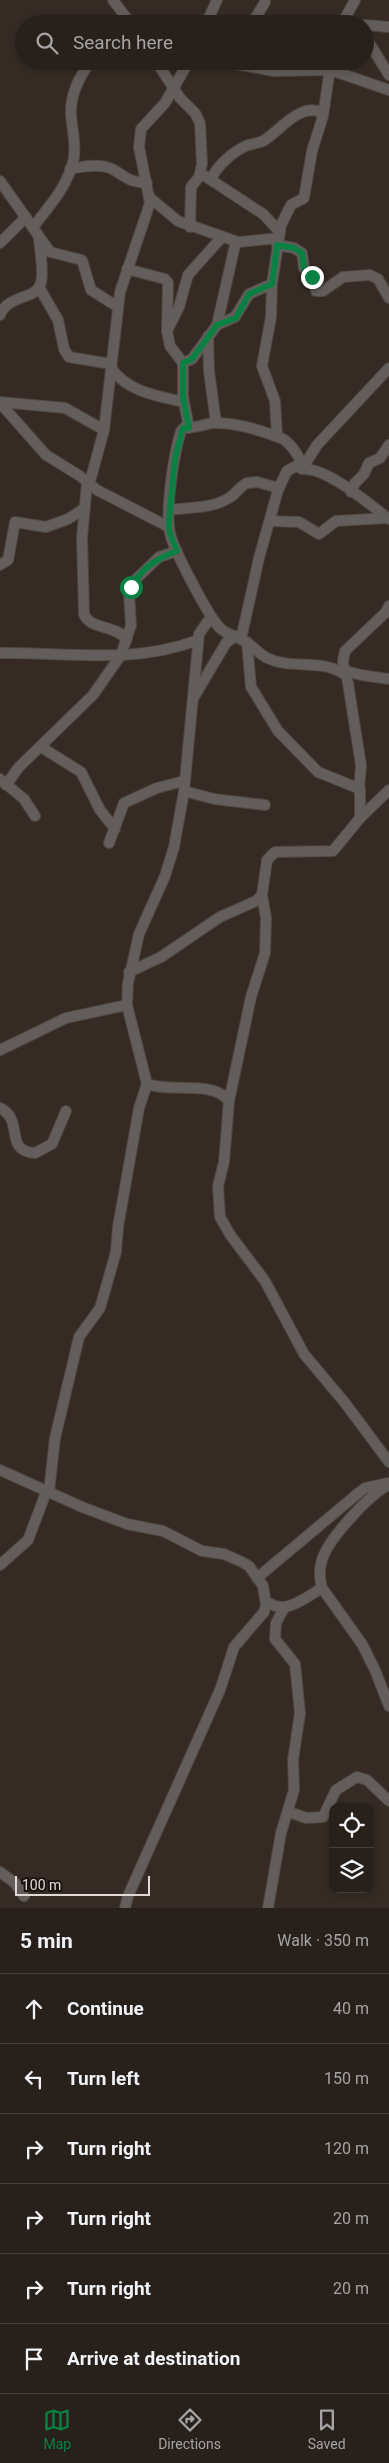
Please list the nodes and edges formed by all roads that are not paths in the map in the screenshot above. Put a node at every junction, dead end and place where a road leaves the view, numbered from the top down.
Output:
1 (113, 0) edge
2 (217, 0) edge
3 (355, 0) edge
4 (265, 2) dead end
5 (123, 15) edge
6 (210, 15) edge
7 (257, 15) edge
8 (347, 15) edge
9 (374, 26) edge
10 (389, 27) edge
11 (374, 51) edge
12 (85, 70) edge
13 (162, 70) edge
14 (183, 70) edge
15 (269, 70) edge
16 (285, 70) edge
17 (330, 70) edge
18 (341, 70) edge
19 (389, 75) edge
20 (173, 87) junction
21 (389, 90) edge
22 (323, 116) junction
23 (70, 169) junction
24 (201, 172) junction
25 (211, 179) junction
26 (0, 181) edge
27 (147, 183) junction
28 (149, 197) junction
29 (26, 217) junction
30 (190, 226) junction
31 (36, 231) junction
32 (222, 237) junction
33 (278, 238) junction
34 (238, 242) junction
35 (0, 243) edge
36 (127, 270) junction
37 (272, 284) junction
38 (39, 287) junction
39 (389, 298) edge
40 (118, 307) junction
41 (0, 316) edge
42 (217, 325) junction
43 (167, 331) junction
44 (208, 336) junction
45 (183, 363) junction
46 (111, 366) junction
47 (388, 370) edge
48 (184, 402) junction
49 (0, 403) edge
50 (216, 423) junction
51 (189, 428) junction
52 (104, 430) junction
53 (277, 436) junction
54 (389, 446) edge
55 (302, 466) junction
56 (88, 484) junction
57 (279, 488) junction
58 (351, 492) junction
59 (85, 508) junction
60 (170, 510) junction
61 (388, 519) edge
62 (271, 521) junction
63 (169, 527) junction
64 (177, 551) junction
65 (0, 565) edge
66 (389, 606) edge
67 (214, 622) junction
68 (127, 639) junction
69 (241, 639) junction
70 (198, 640) junction
71 (0, 653) edge
72 (121, 656) junction
73 (345, 672) junction
74 (389, 679) edge
75 (193, 700) junction
76 (41, 747) junction
77 (3, 782) edge
78 (184, 786) junction
79 (359, 789) junction
80 (389, 790) edge
81 (265, 805) dead end
82 (35, 816) dead end
83 (360, 818) junction
84 (115, 829) junction
85 (109, 843) dead end
86 (262, 894) junction
87 (129, 972) junction
88 (127, 1004) junction
89 (0, 1050) edge
90 (147, 1084) junction
91 (229, 1101) junction
92 (0, 1108) edge
93 (66, 1111) dead end
94 (389, 1462) edge
95 (0, 1470) edge
96 (389, 1484) edge
97 (49, 1492) junction
98 (0, 1565) edge
99 (258, 1578) junction
100 (322, 1588) junction
101 (266, 1605) junction
102 (284, 1608) junction
103 (389, 1706) edge
104 (389, 1801) edge
105 (289, 1812) junction
106 (0, 1872) edge
107 (24, 1896) dead end
108 (125, 1908) edge
109 (268, 1908) edge

1 - 5 street
2 - 6 street
3 - 8 street
4 - 7 street
9 - 10 street
11 - 19 street
12 - 23 street
13 - 20 street
14 - 20 street
15 - 16 street
17 - 22 street
18 - 21 street
20 - 24 street
20 - 27 street
22 - 25 street
22 - 33 street
23 - 27 street
23 - 31 street
24 - 25 street
24 - 30 street
25 - 33 street
26 - 29 street
27 - 28 street
28 - 30 street
28 - 36 street
29 - 31 street
29 - 35 street
30 - 32 street
31 - 38 street
31 - 40 street
32 - 34 street
32 - 43 street
33 - 34 street
33 - 37 street
33 - 39 street
34 - 42 street
36 - 40 street
36 - 43 street
37 - 42 street
37 - 53 street
38 - 41 street
38 - 46 street
40 - 46 street
42 - 44 street
43 - 45 street
44 - 45 street
44 - 50 street
45 - 48 street
46 - 48 street
46 - 52 street
47 - 55 street
48 - 51 street
49 - 52 street
49 - 56 street
50 - 51 street
50 - 53 street
51 - 60 street
52 - 56 street
53 - 55 street
54 - 58 street
55 - 57 street
55 - 58 street
56 - 59 street
56 - 63 street
57 - 60 street
57 - 62 street
58 - 61 street
59 - 65 street
59 - 68 street
60 - 63 street
61 - 62 street
62 - 69 street
63 - 64 street
64 - 67 street
64 - 68 street
66 - 73 street
67 - 69 street
67 - 70 street
68 - 72 street
69 - 73 street
69 - 75 street
69 - 79 street
70 - 72 street
70 - 75 street
71 - 72 street
72 - 76 street
73 - 74 street
73 - 79 street
75 - 78 street
76 - 77 street
76 - 84 street
77 - 82 street
78 - 81 street
78 - 84 street
78 - 87 street
79 - 83 street
80 - 83 street
83 - 86 street
84 - 85 street
86 - 87 street
86 - 91 street
87 - 88 street
88 - 89 street
88 - 90 street
90 - 91 street
90 - 97 street
91 - 94 street
92 - 93 street
95 - 97 street
96 - 99 street
96 - 100 street
97 - 98 street
97 - 99 street
99 - 101 street
100 - 102 street
100 - 103 street
101 - 102 street
101 - 108 street
102 - 105 street
104 - 105 street
105 - 109 street
106 - 107 street

